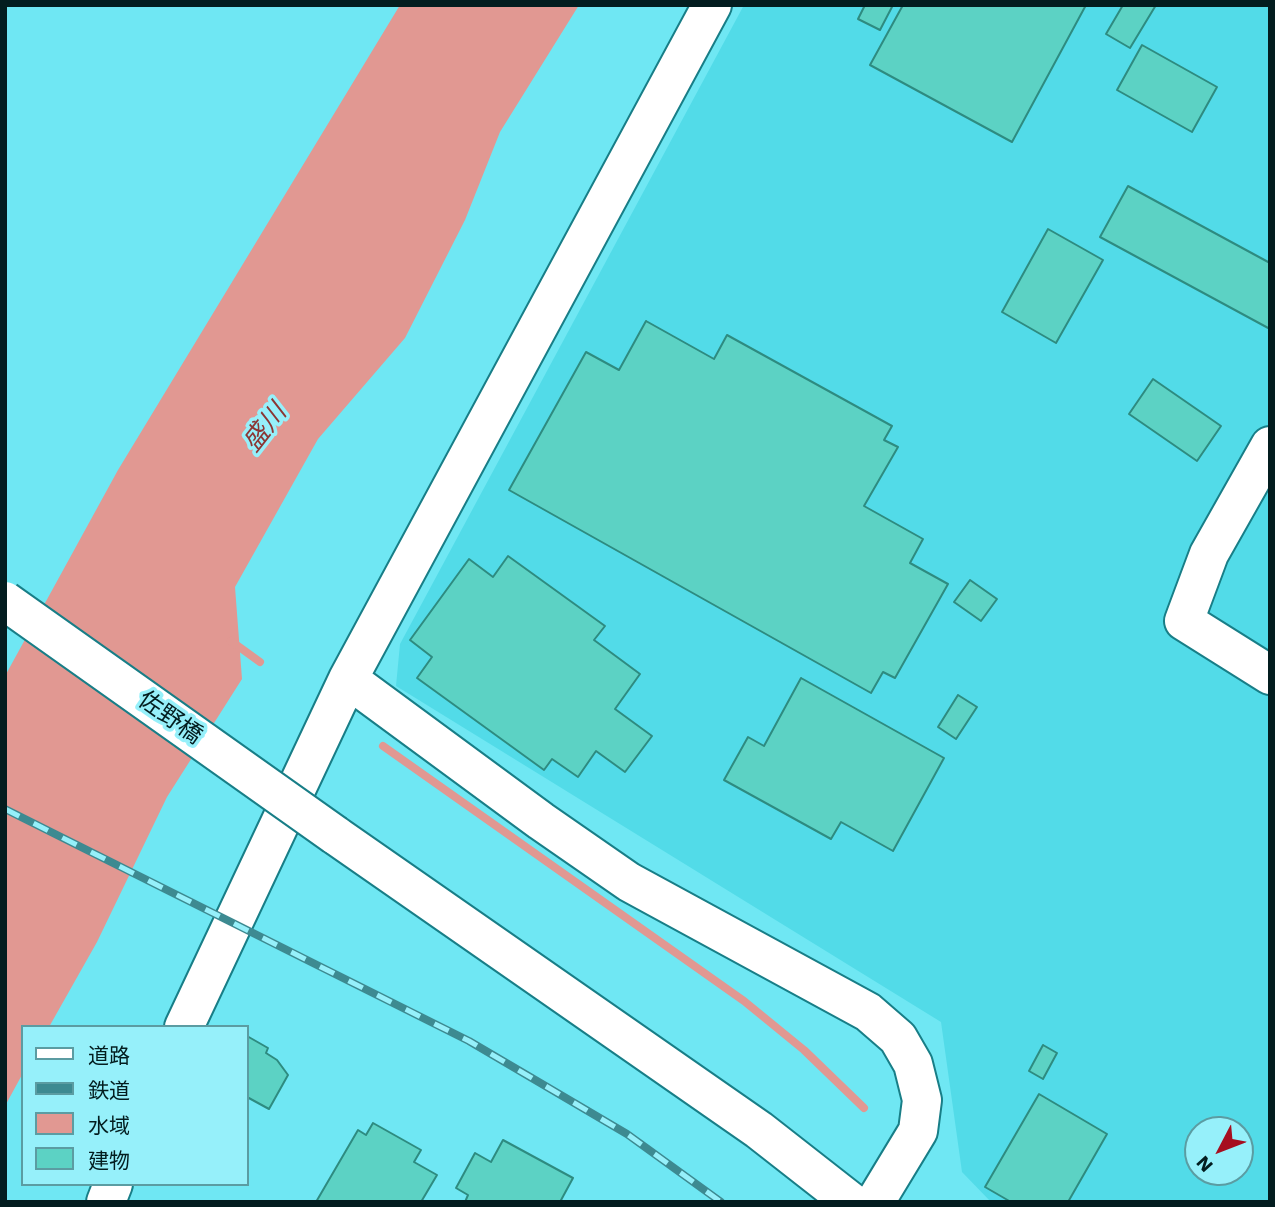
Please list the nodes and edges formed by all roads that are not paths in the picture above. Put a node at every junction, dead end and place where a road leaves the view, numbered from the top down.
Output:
1 (712, 5) edge
2 (1270, 446) edge
3 (5, 601) edge
4 (1270, 674) edge
5 (348, 679) junction
6 (185, 1025) edge
7 (851, 1202) edge
8 (875, 1202) edge

1 - 5 street
2 - 4 street
3 - 7 street, 佐野橋, bridge
5 - 6 street
5 - 8 street

